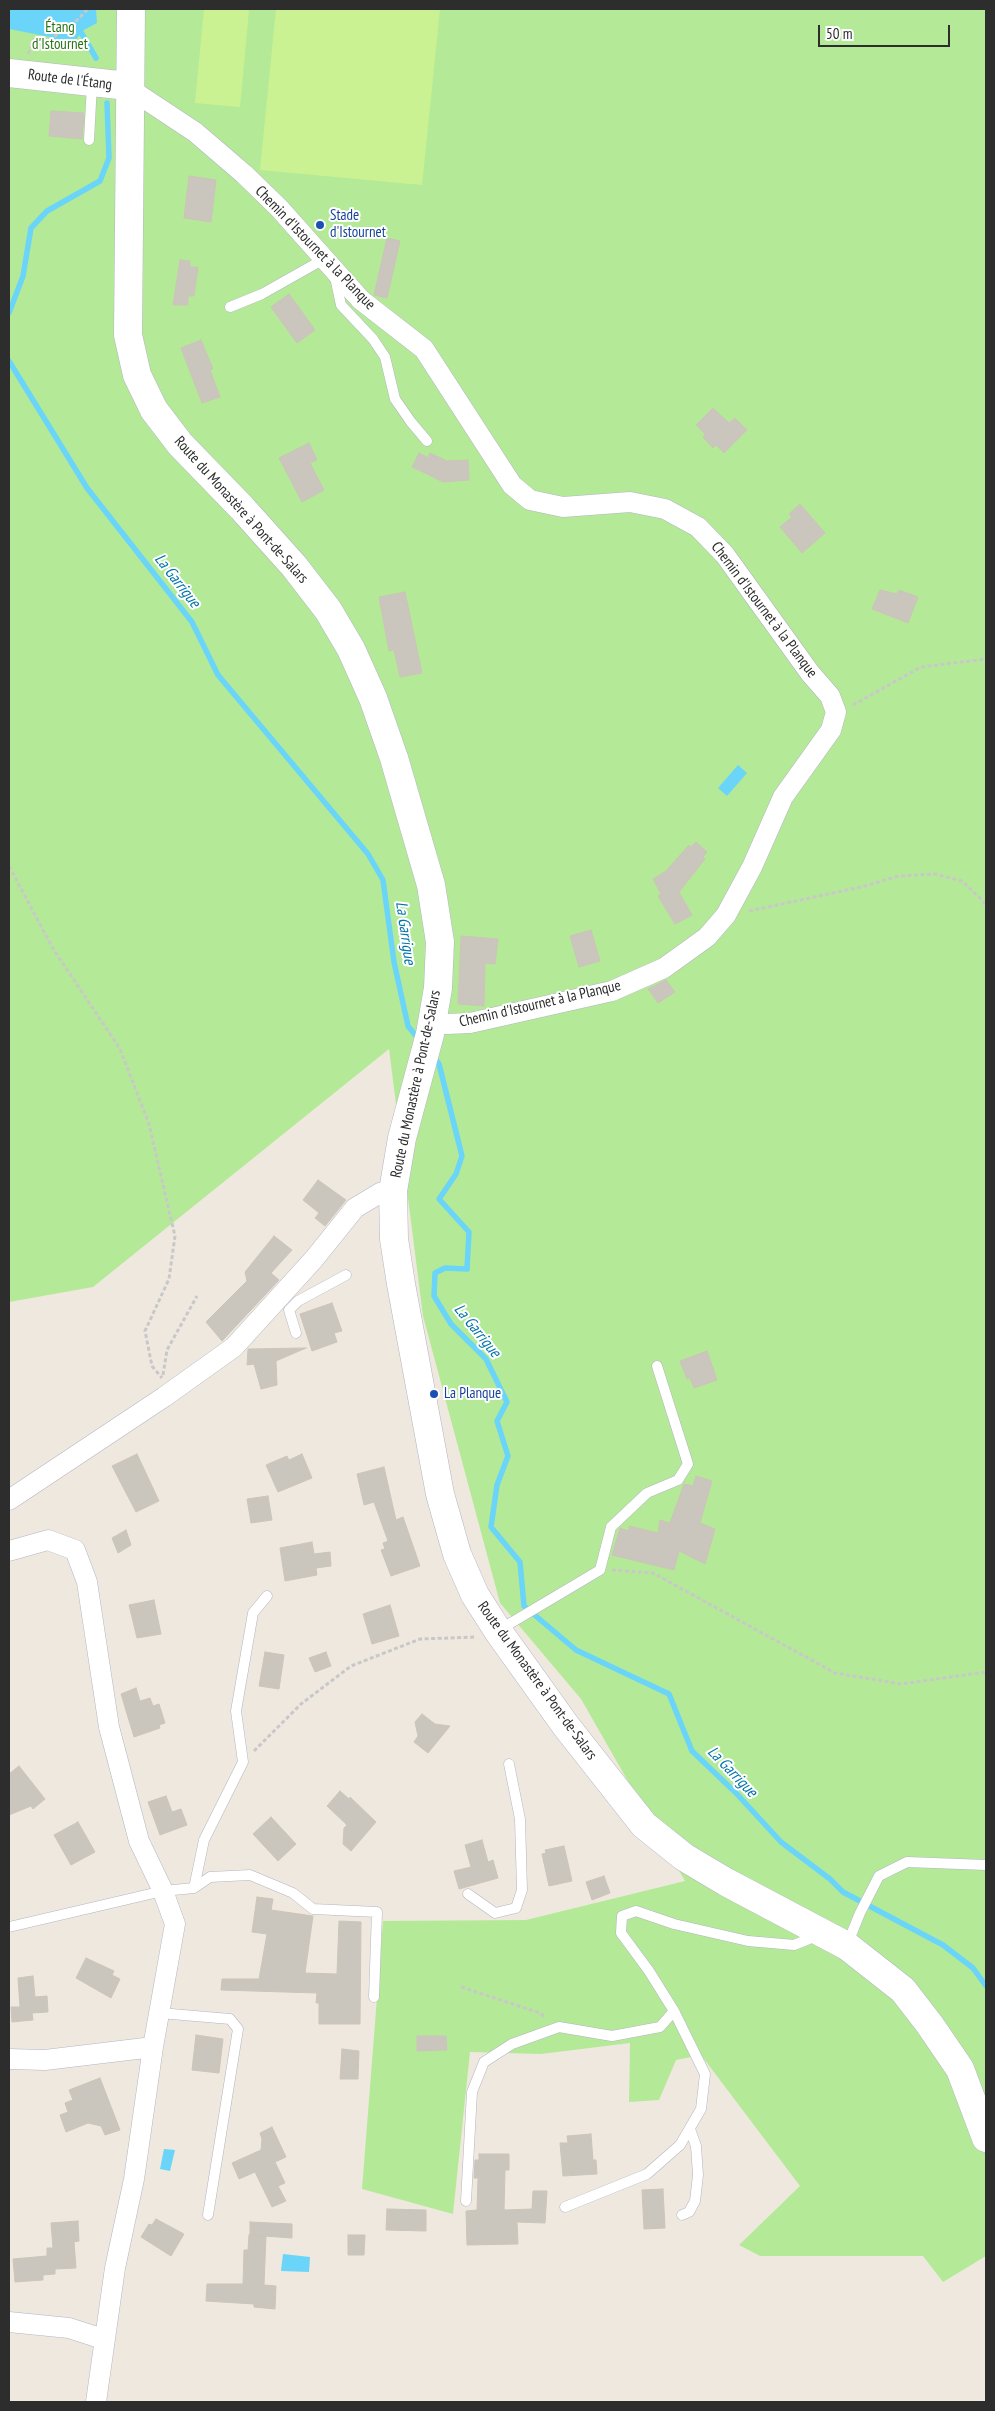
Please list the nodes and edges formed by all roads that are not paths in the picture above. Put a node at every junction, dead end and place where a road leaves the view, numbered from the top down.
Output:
1 (131, 9) edge
2 (9, 73) edge
3 (92, 83) junction
4 (130, 89) junction
5 (89, 140) dead end
6 (328, 264) junction
7 (230, 307) dead end
8 (427, 440) dead end
9 (431, 1028) junction
10 (393, 1191) junction
11 (346, 1275) dead end
12 (296, 1333) dead end
13 (657, 1366) dead end
14 (9, 1500) edge
15 (9, 1551) edge
16 (267, 1596) dead end
17 (507, 1625) junction
18 (509, 1764) dead end
19 (986, 1866) edge
20 (194, 1888) junction
21 (163, 1891) junction
22 (468, 1894) dead end
23 (9, 1927) edge
24 (817, 1930) junction
25 (847, 1946) junction
26 (374, 1997) dead end
27 (674, 2011) junction
28 (160, 2013) junction
29 (153, 2047) junction
30 (9, 2059) edge
31 (690, 2129) junction
32 (986, 2138) edge
33 (466, 2201) dead end
34 (565, 2207) dead end
35 (208, 2214) dead end
36 (682, 2216) dead end
37 (9, 2322) edge
38 (103, 2339) junction
39 (96, 2402) edge

1 - 4 street, Route du Monastère à Pont-de-Salars
2 - 3 street, Route de l'Étang
3 - 4 street, Route de l'Étang
3 - 5 lane
4 - 6 street, Chemin d'Istournet à la Planque
4 - 9 street, Route du Monastère à Pont-de-Salars
6 - 7 lane
6 - 8 lane
6 - 9 street, Chemin d'Istournet à la Planque
9 - 10 street, Route du Monastère à Pont-de-Salars
10 - 14 street
10 - 17 street, Route du Monastère à Pont-de-Salars
11 - 12 lane
13 - 17 lane
15 - 21 street
16 - 20 lane
17 - 24 street, Route du Monastère à Pont-de-Salars
18 - 22 lane
19 - 25 lane
20 - 21 lane
20 - 26 lane
21 - 23 lane
21 - 28 street
24 - 25 street, Route du Monastère à Pont-de-Salars
24 - 27 lane
25 - 32 street, Route du Monastère à Pont-de-Salars
27 - 31 lane
27 - 33 lane
28 - 29 street
28 - 35 lane
29 - 30 street
29 - 38 street
31 - 34 lane
31 - 36 lane
37 - 38 street
38 - 39 street

